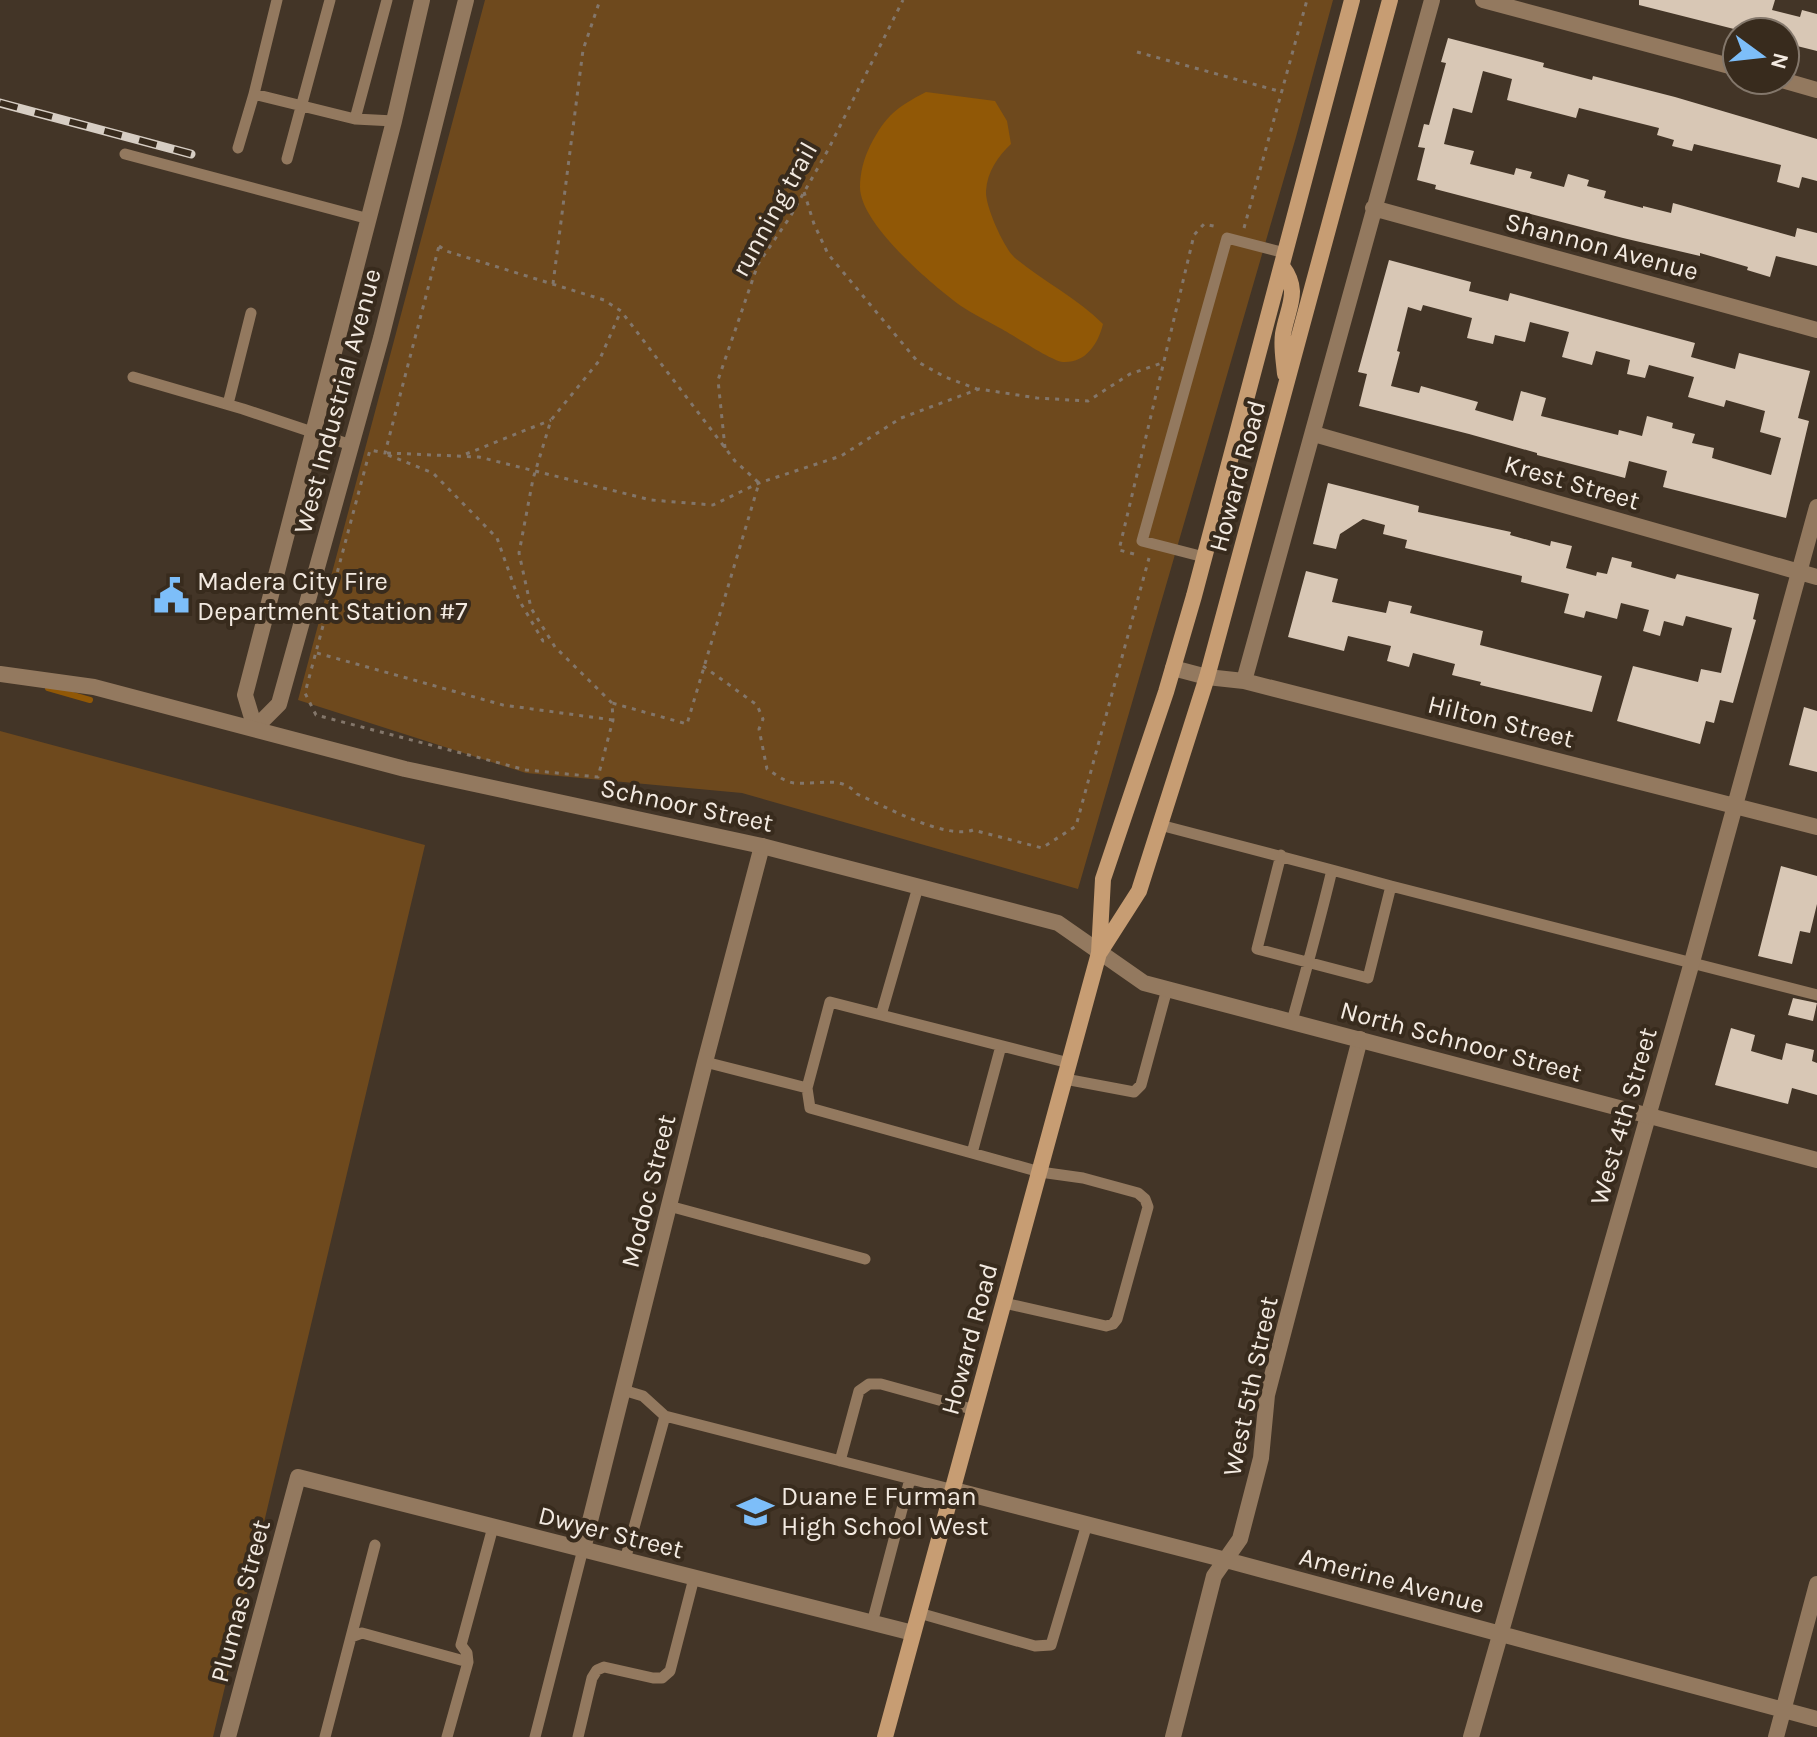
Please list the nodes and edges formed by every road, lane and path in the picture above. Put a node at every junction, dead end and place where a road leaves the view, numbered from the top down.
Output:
1 (277, 0) edge
2 (330, 0) edge
3 (387, 0) edge
4 (422, 0) edge
5 (466, 0) edge
6 (600, 0) edge
7 (903, 0) edge
8 (1307, 0) edge
9 (1352, 0) edge
10 (1390, 0) edge
11 (1432, 0) edge
12 (1483, 0) edge
13 (1137, 52) dead end
14 (1721, 64) edge
15 (1282, 92) junction
16 (254, 94) junction
17 (302, 106) junction
18 (355, 119) junction
19 (394, 121) junction
20 (238, 148) dead end
21 (125, 154) dead end
22 (287, 159) dead end
23 (804, 192) junction
24 (1373, 208) junction
25 (369, 219) junction
26 (1230, 230) dead end
27 (1243, 234) dead end
28 (1283, 260) junction
29 (553, 284) junction
30 (621, 311) junction
31 (251, 313) dead end
32 (1817, 330) edge
33 (1165, 362) junction
34 (133, 377) dead end
35 (1286, 388) junction
36 (979, 389) junction
37 (228, 404) junction
38 (551, 420) junction
39 (313, 432) junction
40 (1314, 434) junction
41 (351, 445) junction
42 (725, 448) junction
43 (385, 453) junction
44 (462, 456) junction
45 (535, 472) junction
46 (759, 483) junction
47 (1817, 507) edge
48 (1204, 557) junction
49 (1799, 572) junction
50 (1817, 577) edge
51 (551, 640) junction
52 (316, 652) junction
53 (703, 666) junction
54 (1173, 668) junction
55 (0, 674) edge
56 (1207, 677) junction
57 (1244, 681) junction
58 (612, 703) junction
59 (613, 720) junction
60 (255, 728) junction
61 (1735, 805) junction
62 (1160, 825) junction
63 (1817, 827) edge
64 (762, 846) junction
65 (1281, 855) junction
66 (1332, 870) junction
67 (1391, 886) junction
68 (918, 887) junction
69 (1099, 953) junction
70 (1692, 962) junction
71 (1308, 963) junction
72 (1167, 989) junction
73 (1817, 995) edge
74 (881, 1015) junction
75 (1292, 1021) junction
76 (1360, 1039) junction
77 (1001, 1046) junction
78 (705, 1062) junction
79 (1067, 1071) junction
80 (807, 1088) junction
81 (1648, 1116) junction
82 (972, 1153) junction
83 (1817, 1160) edge
84 (1040, 1172) junction
85 (669, 1206) junction
86 (865, 1259) dead end
87 (1004, 1303) junction
88 (623, 1390) junction
89 (975, 1410) junction
90 (665, 1416) junction
91 (840, 1461) junction
92 (298, 1477) joint
93 (910, 1479) junction
94 (954, 1490) junction
95 (1087, 1524) junction
96 (493, 1527) junction
97 (375, 1545) dead end
98 (583, 1549) junction
99 (625, 1560) junction
100 (1226, 1560) junction
101 (694, 1578) junction
102 (1817, 1584) edge
103 (919, 1613) junction
104 (872, 1623) junction
105 (913, 1633) junction
106 (1500, 1634) junction
107 (351, 1637) junction
108 (468, 1662) junction
109 (1783, 1710) junction
110 (1817, 1719) edge
111 (228, 1737) edge
112 (325, 1737) edge
113 (447, 1737) edge
114 (535, 1737) edge
115 (578, 1737) edge
116 (885, 1737) edge
117 (1173, 1737) edge
118 (1471, 1737) edge
119 (1776, 1737) edge

1 - 16 lane
2 - 17 lane
3 - 18 lane
4 - 19 street, West Industrial Avenue
5 - 41 street, West Industrial Avenue
6 - 29 path
7 - 23 path, running trail
8 - 15 path
9 - 28 main road, Howard Road
10 - 35 main road, Howard Road
11 - 24 street
12 - 14 street
13 - 15 path
15 - 27 path
16 - 17 lane
16 - 20 lane
17 - 18 lane
17 - 22 lane
18 - 19 lane
19 - 25 street, West Industrial Avenue
21 - 25 lane
23 - 36 path
23 - 42 path, running trail
24 - 32 street, Shannon Avenue
24 - 40 street
25 - 39 street, West Industrial Avenue
26 - 33 path
28 - 35 main road
28 - 48 main road, Howard Road
28 - 48 lane
29 - 30 path
29 - 43 path
30 - 38 path
30 - 42 path
31 - 37 lane
33 - 36 path
33 - 53 path
34 - 37 lane
35 - 56 main road, Howard Road
36 - 46 path
37 - 39 lane
38 - 44 path
38 - 45 path
39 - 41 lane
39 - 60 street, West Industrial Avenue
40 - 49 street, Krest Street
40 - 57 street
41 - 60 street, West Industrial Avenue
42 - 46 path
43 - 44 path
43 - 51 path
43 - 52 path
44 - 45 path
45 - 46 path
45 - 51 path
46 - 53 path
47 - 49 street, West 4th Street
48 - 54 main road, Howard Road
49 - 50 street, Krest Street
49 - 61 street, West 4th Street
51 - 58 path
52 - 59 path
52 - 59 path
53 - 58 path
54 - 56 street, Hilton Street
54 - 69 main road, Howard Road
55 - 60 street, Schnoor Street
56 - 57 street, Hilton Street
56 - 62 main road, Howard Road
57 - 61 street, Hilton Street
58 - 59 path
60 - 64 street, Schnoor Street
61 - 63 street, Hilton Street
61 - 70 street, West 4th Street
62 - 65 lane
62 - 69 main road, Howard Road
64 - 68 street, Schnoor Street
64 - 78 street, Modoc Street
65 - 66 lane
65 - 71 lane
66 - 67 lane
66 - 71 lane
67 - 70 lane
67 - 71 lane
68 - 69 street, Schnoor Street
68 - 74 lane
69 - 72 street, North Schnoor Street
69 - 79 main road, Howard Road
70 - 73 lane
70 - 81 street, West 4th Street
71 - 75 lane
72 - 75 street, North Schnoor Street
72 - 79 lane
74 - 77 lane
74 - 80 lane
75 - 76 street, North Schnoor Street
76 - 81 street, North Schnoor Street
76 - 100 street, West 5th Street
77 - 79 lane
77 - 82 lane
78 - 80 lane
78 - 85 street, Modoc Street
79 - 84 main road, Howard Road
80 - 82 lane
81 - 83 street, North Schnoor Street
81 - 106 street, West 4th Street
82 - 84 lane
84 - 87 main road, Howard Road
84 - 87 lane
85 - 86 lane
85 - 88 street, Modoc Street
87 - 89 main road, Howard Road
88 - 90 lane
88 - 98 street, Modoc Street
89 - 91 lane
89 - 94 main road, Howard Road
90 - 91 lane
90 - 99 lane
91 - 93 lane
92 - 96 street, Dwyer Street
92 - 111 street, Plumas Street
93 - 94 lane
93 - 104 lane
94 - 95 street, Amerine Avenue
94 - 103 main road, Howard Road
95 - 100 street, Amerine Avenue
95 - 103 lane
96 - 98 street, Dwyer Street
96 - 108 lane
97 - 107 lane
98 - 99 street, Dwyer Street
98 - 114 lane
99 - 101 street, Dwyer Street
100 - 106 street, Amerine Avenue
100 - 117 street, West 5th Street
101 - 104 street, Dwyer Street
101 - 115 lane
102 - 109 street
103 - 105 main road, Howard Road
104 - 105 street, Dwyer Street
105 - 116 main road, Howard Road
106 - 109 street, Amerine Avenue
106 - 118 street, West 4th Street
107 - 108 lane
107 - 112 lane
108 - 113 lane
109 - 110 street, Amerine Avenue
109 - 119 street

